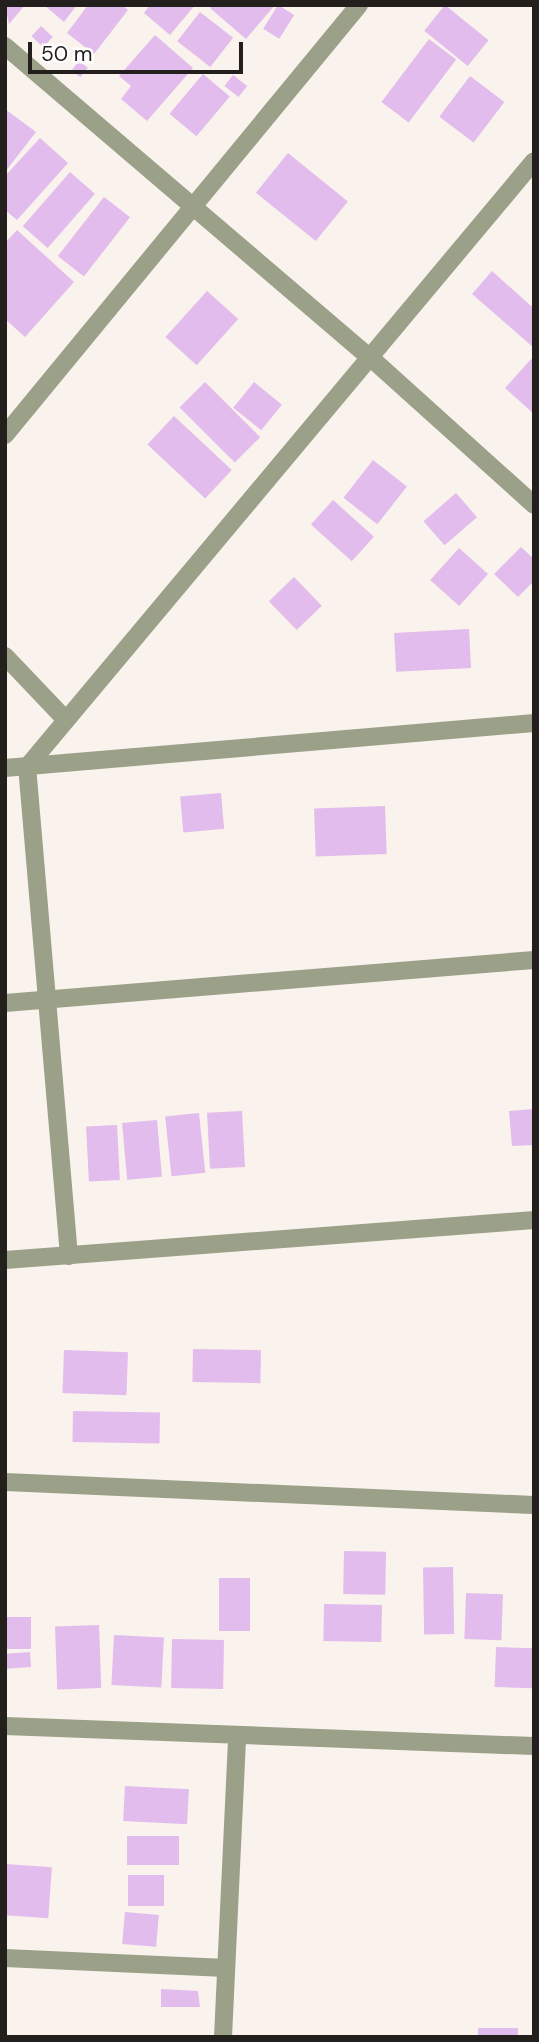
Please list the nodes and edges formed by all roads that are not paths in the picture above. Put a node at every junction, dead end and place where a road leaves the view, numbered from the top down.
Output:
1 (359, 5) edge
2 (5, 46) edge
3 (534, 161) edge
4 (191, 206) junction
5 (372, 359) junction
6 (5, 435) edge
7 (534, 505) edge
8 (5, 656) edge
9 (65, 719) junction
10 (534, 723) edge
11 (27, 767) junction
12 (5, 768) edge
13 (534, 960) edge
14 (50, 999) junction
15 (5, 1003) edge
16 (534, 1220) edge
17 (69, 1256) junction
18 (5, 1260) edge
19 (5, 1482) edge
20 (534, 1506) edge
21 (5, 1726) edge
22 (237, 1735) junction
23 (534, 1746) edge
24 (5, 1958) edge
25 (226, 1968) junction
26 (223, 2037) edge

1 - 4 street
2 - 4 street
3 - 5 street
4 - 5 street
4 - 6 street
5 - 7 street
5 - 9 street
8 - 9 street
9 - 11 street
10 - 11 street
11 - 12 street
11 - 14 street
13 - 14 street
14 - 15 street
14 - 17 street
16 - 17 street
17 - 18 street
19 - 20 street
21 - 22 street
22 - 23 street
22 - 25 street
24 - 25 street
25 - 26 street

